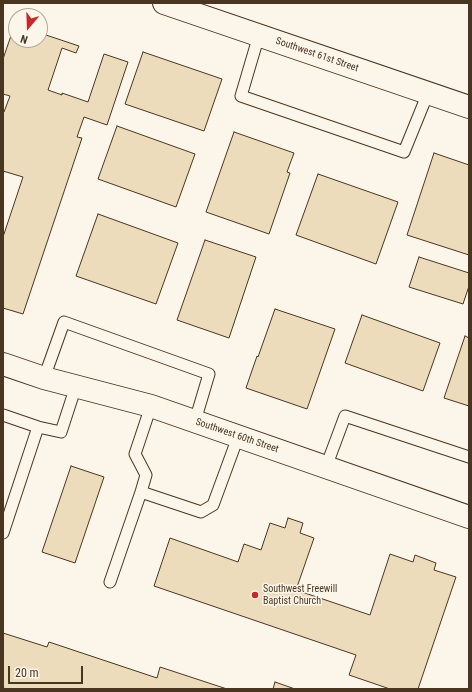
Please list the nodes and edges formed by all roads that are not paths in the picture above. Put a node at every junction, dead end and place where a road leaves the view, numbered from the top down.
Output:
1 (165, 3) edge
2 (259, 35) junction
3 (428, 92) junction
4 (469, 106) edge
5 (3, 364) edge
6 (44, 378) junction
7 (76, 386) junction
8 (151, 406) junction
9 (3, 415) edge
10 (195, 421) junction
11 (38, 427) junction
12 (238, 436) junction
13 (469, 457) edge
14 (326, 467) junction
15 (141, 492) junction
16 (469, 517) edge
17 (3, 533) edge
18 (110, 582) dead end

1 - 2 street, Southwest 61st Street
2 - 3 street, Southwest 61st Street
2 - 3 lane
3 - 4 street, Southwest 61st Street
5 - 6 street, Southwest 60th Street
6 - 7 street, Southwest 60th Street
6 - 10 lane
7 - 8 street, Southwest 60th Street
7 - 11 lane
8 - 10 street, Southwest 60th Street
8 - 15 lane
9 - 11 lane
10 - 12 street, Southwest 60th Street
11 - 17 lane
12 - 14 street, Southwest 60th Street
12 - 15 lane
13 - 14 lane
14 - 16 street, Southwest 60th Street
15 - 18 lane

